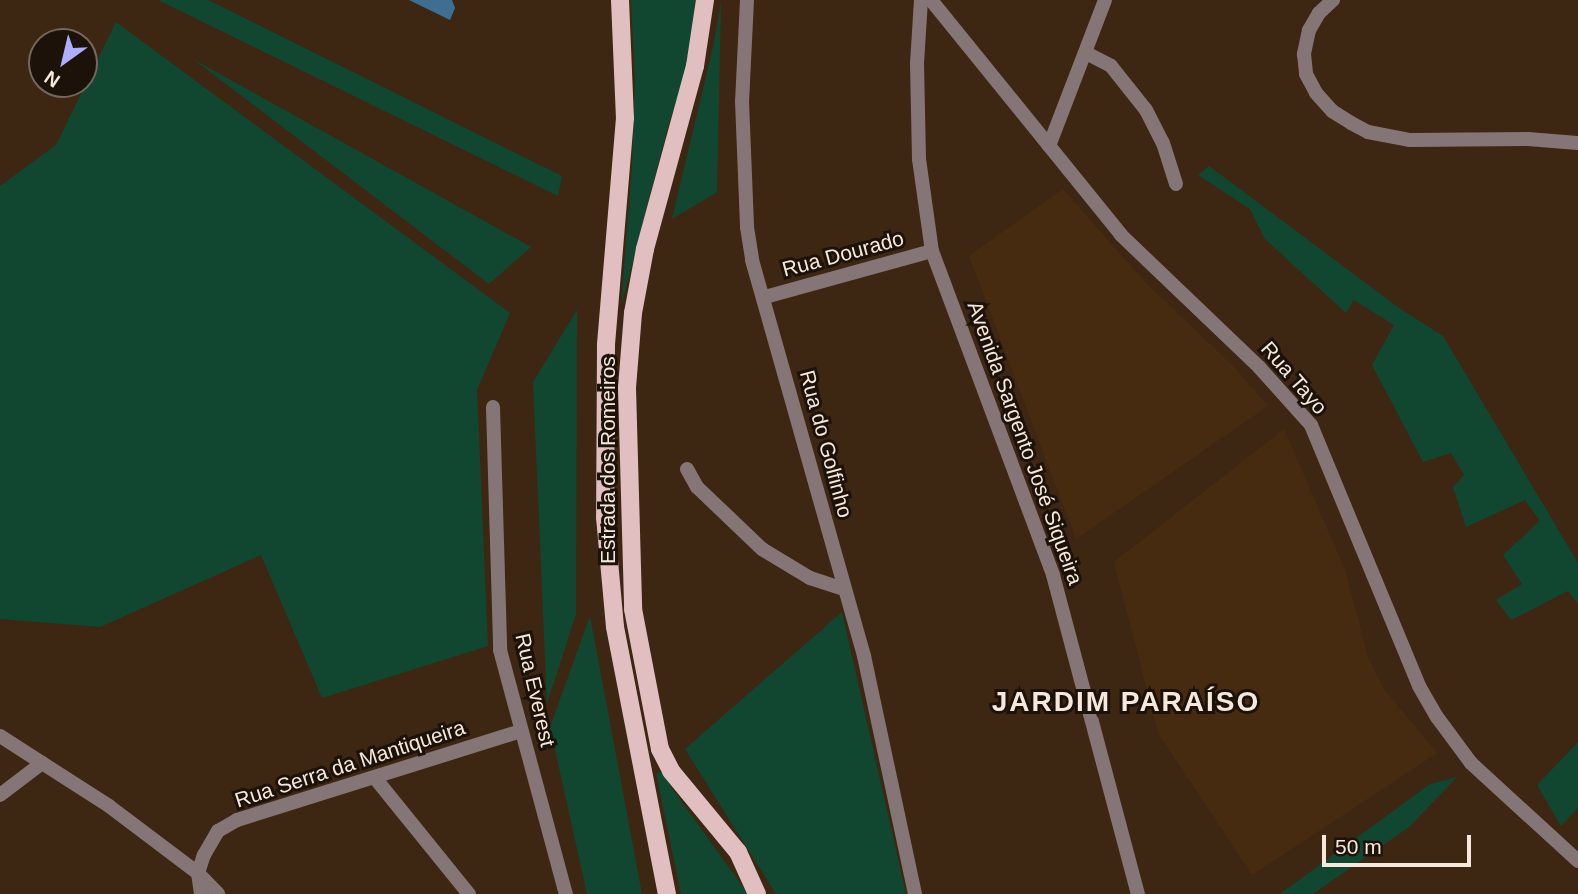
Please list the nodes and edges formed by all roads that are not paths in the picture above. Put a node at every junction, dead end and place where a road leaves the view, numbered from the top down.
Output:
1 (620, 0) edge
2 (705, 0) edge
3 (747, 0) edge
4 (921, 0) edge
5 (931, 0) edge
6 (1105, 0) edge
7 (1333, 0) edge
8 (1086, 53) junction
9 (1578, 144) edge
10 (1049, 146) junction
11 (1176, 184) dead end
12 (932, 251) junction
13 (765, 297) junction
14 (493, 407) dead end
15 (687, 469) dead end
16 (843, 589) junction
17 (521, 731) junction
18 (0, 736) edge
19 (42, 763) junction
20 (375, 778) junction
21 (0, 795) edge
22 (1578, 861) edge
23 (198, 873) junction
24 (201, 894) edge
25 (218, 894) edge
26 (469, 894) edge
27 (566, 894) edge
28 (667, 894) edge
29 (757, 894) edge
30 (915, 894) edge
31 (1138, 894) edge

1 - 28 main road, Estrada dos Romeiros
2 - 29 main road, Estrada dos Romeiros
3 - 13 street, Rua do Golfinho
4 - 12 street, Avenida Sargento José Siqueira
5 - 10 street, Rua Tayo
6 - 8 street
7 - 9 street
8 - 10 street
8 - 11 street
10 - 22 street, Rua Tayo
12 - 13 street, Rua Dourado
12 - 31 street, Avenida Sargento José Siqueira
13 - 16 street, Rua do Golfinho
14 - 17 street, Rua Everest
15 - 16 street
16 - 30 street, Rua do Golfinho
17 - 20 street, Rua Serra da Mantiqueira
17 - 27 street, Rua Everest
18 - 19 street
19 - 21 street
19 - 23 street
20 - 23 street, Rua Serra da Mantiqueira
20 - 26 street
23 - 24 street
23 - 25 street

